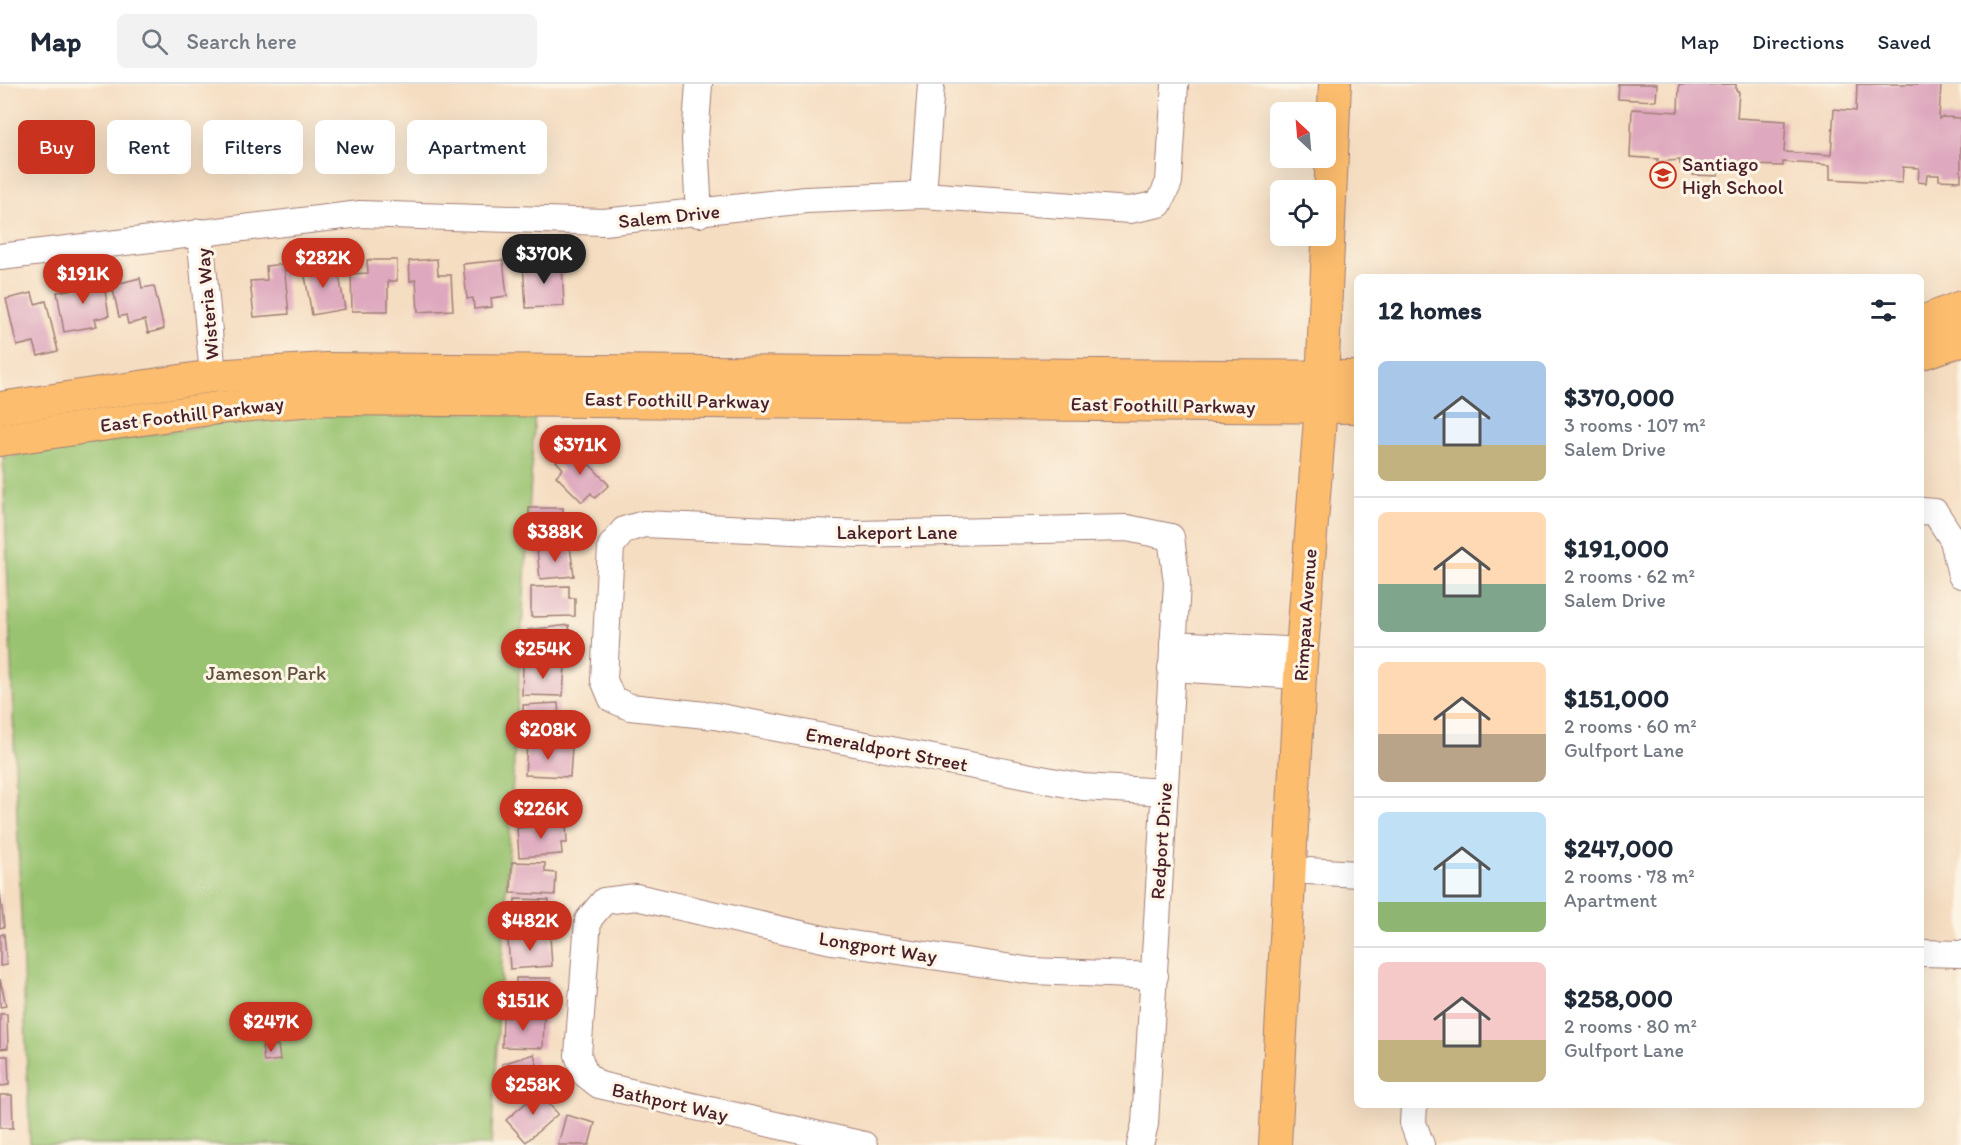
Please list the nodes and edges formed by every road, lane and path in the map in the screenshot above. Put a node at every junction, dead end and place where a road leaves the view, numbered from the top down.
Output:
1 (699, 84) edge
2 (931, 84) edge
3 (1175, 84) edge
4 (1335, 84) edge
5 (923, 195) junction
6 (699, 214) junction
7 (200, 232) junction
8 (0, 257) edge
9 (1961, 307) edge
10 (1924, 321) edge
11 (1961, 340) edge
12 (1924, 352) edge
13 (213, 376) junction
14 (1354, 379) edge
15 (1321, 392) junction
16 (1354, 405) edge
17 (0, 408) edge
18 (0, 440) edge
19 (1928, 511) edge
20 (1171, 537) joint
21 (1961, 575) edge
22 (1172, 656) junction
23 (1301, 664) junction
24 (612, 699) joint
25 (1164, 792) junction
26 (1291, 870) junction
27 (1354, 874) edge
28 (1924, 953) edge
29 (1961, 954) edge
30 (1155, 976) junction
31 (585, 1074) joint
32 (1413, 1108) edge
33 (1420, 1144) edge
34 (864, 1145) edge
35 (1140, 1145) edge
36 (1275, 1145) edge

1 - 6 street
2 - 5 street
3 - 5 street, Salem Drive
4 - 15 main road, Rimpau Avenue
5 - 6 street, Salem Drive
6 - 7 street, Salem Drive
7 - 8 street, Salem Drive
7 - 13 street, Wisteria Way
9 - 10 main road
11 - 12 main road
13 - 15 main road, East Foothill Parkway
13 - 17 main road, East Foothill Parkway
14 - 15 main road, East Foothill Parkway
15 - 16 main road, East Foothill Parkway
15 - 18 main road, East Foothill Parkway
15 - 23 main road, Rimpau Avenue
19 - 21 street
20 - 22 street, Redport Drive
20 - 24 street, Lakeport Lane
22 - 23 street
22 - 25 street, Redport Drive
23 - 26 main road, Rimpau Avenue
24 - 25 street, Emeraldport Street
25 - 30 street, Redport Drive
26 - 27 street
26 - 36 main road, Rimpau Avenue
28 - 29 street
30 - 31 street, Longport Way
30 - 35 street, Redport Drive
31 - 34 street, Bathport Way
32 - 33 street

